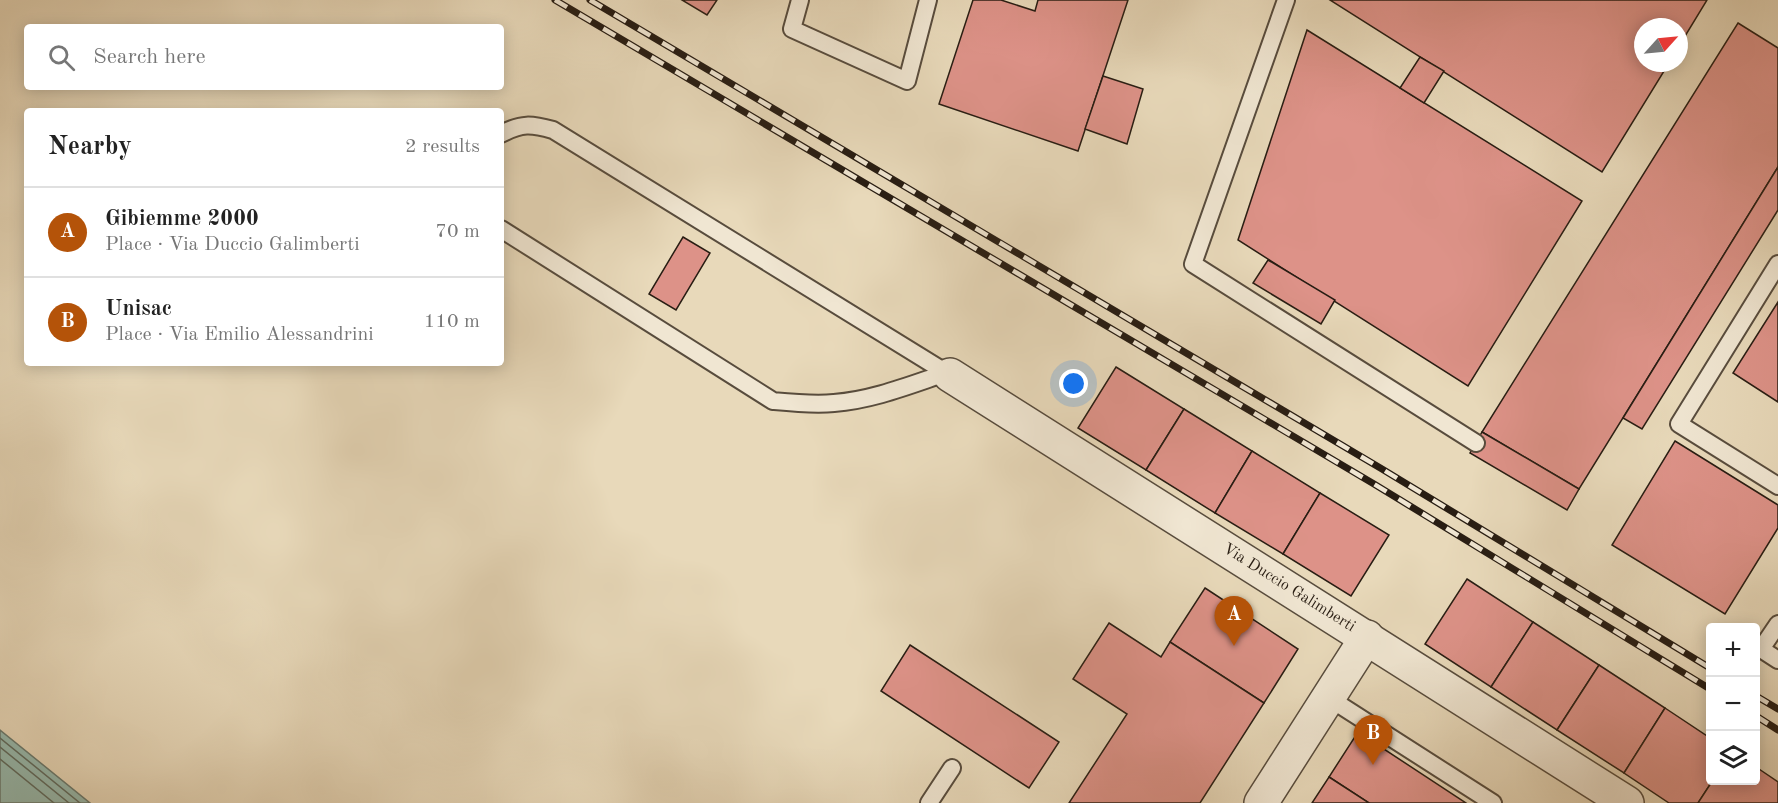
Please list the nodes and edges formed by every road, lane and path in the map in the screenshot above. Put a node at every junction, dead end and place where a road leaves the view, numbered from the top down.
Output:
1 (800, 0) edge
2 (928, 0) edge
3 (1286, 0) edge
4 (504, 132) edge
5 (504, 232) edge
6 (1778, 264) edge
7 (948, 374) junction
8 (1476, 443) dead end
9 (1778, 486) edge
10 (1778, 624) edge
11 (1367, 637) junction
12 (1778, 660) edge
13 (1329, 698) junction
14 (952, 768) dead end
15 (929, 803) edge
16 (1262, 803) edge
17 (1493, 803) edge
18 (1627, 803) edge

1 - 2 lane
3 - 8 lane
4 - 7 lane
5 - 7 lane
6 - 9 lane
7 - 11 street, Via Duccio Galimberti
10 - 12 lane
11 - 13 street
11 - 18 street, Via Duccio Galimberti
13 - 16 street
13 - 17 lane
14 - 15 lane

